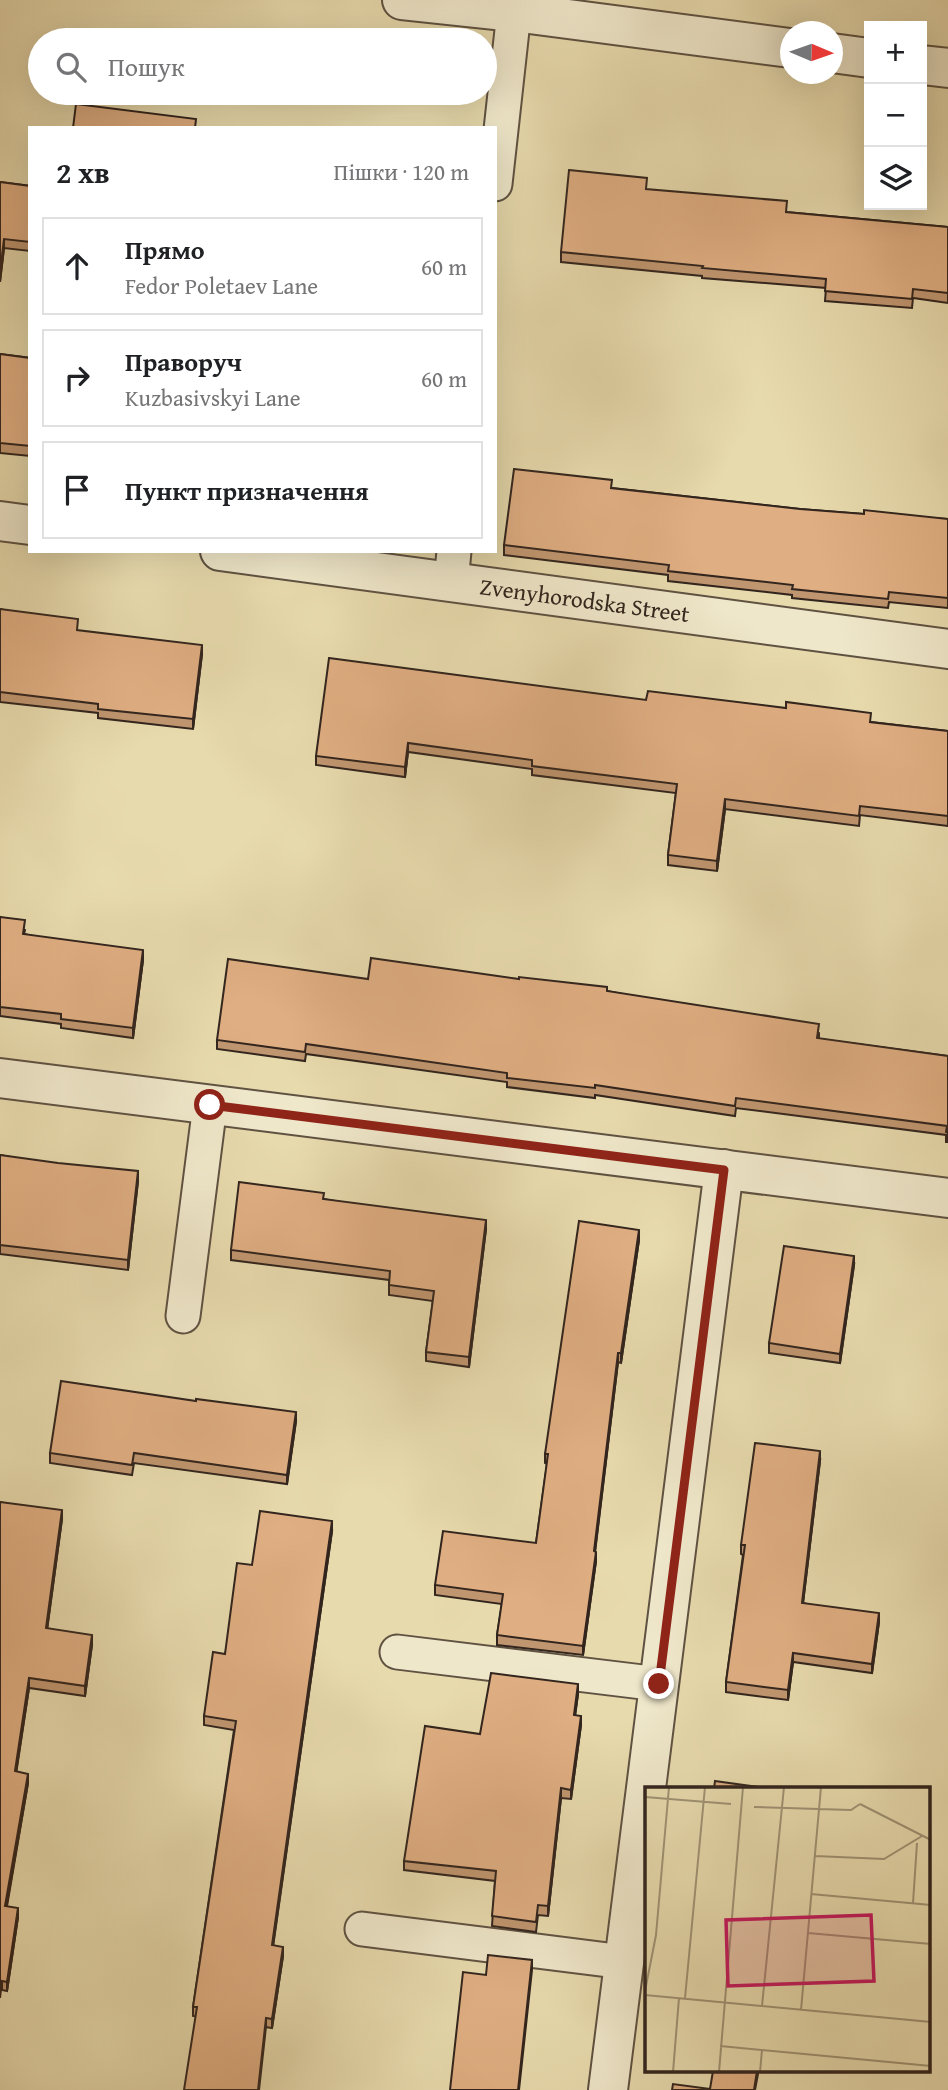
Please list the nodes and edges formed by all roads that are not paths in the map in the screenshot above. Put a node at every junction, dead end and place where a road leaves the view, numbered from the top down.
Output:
1 (402, 0) edge
2 (514, 12) junction
3 (780, 47) edge
4 (843, 54) edge
5 (864, 57) edge
6 (927, 66) edge
7 (948, 68) edge
8 (497, 166) edge
9 (0, 521) edge
10 (28, 525) edge
11 (249, 553) edge
12 (453, 567) edge
13 (948, 649) edge
14 (0, 1078) edge
15 (210, 1105) junction
16 (724, 1170) junction
17 (948, 1198) edge
18 (183, 1316) dead end
19 (397, 1651) dead end
20 (659, 1684) junction
21 (646, 1787) edge
22 (645, 1795) edge
23 (362, 1929) dead end
24 (624, 1962) junction
25 (608, 2090) edge

1 - 2 street
2 - 3 street
2 - 8 lane
4 - 5 street
6 - 7 street
9 - 10 street
11 - 12 street, Zvenyhorodska Street
12 - 13 street, Zvenyhorodska Street
14 - 15 street
15 - 16 street
15 - 18 lane
16 - 17 street
16 - 20 street
19 - 20 lane
20 - 21 street
22 - 24 street
23 - 24 lane
24 - 25 street

